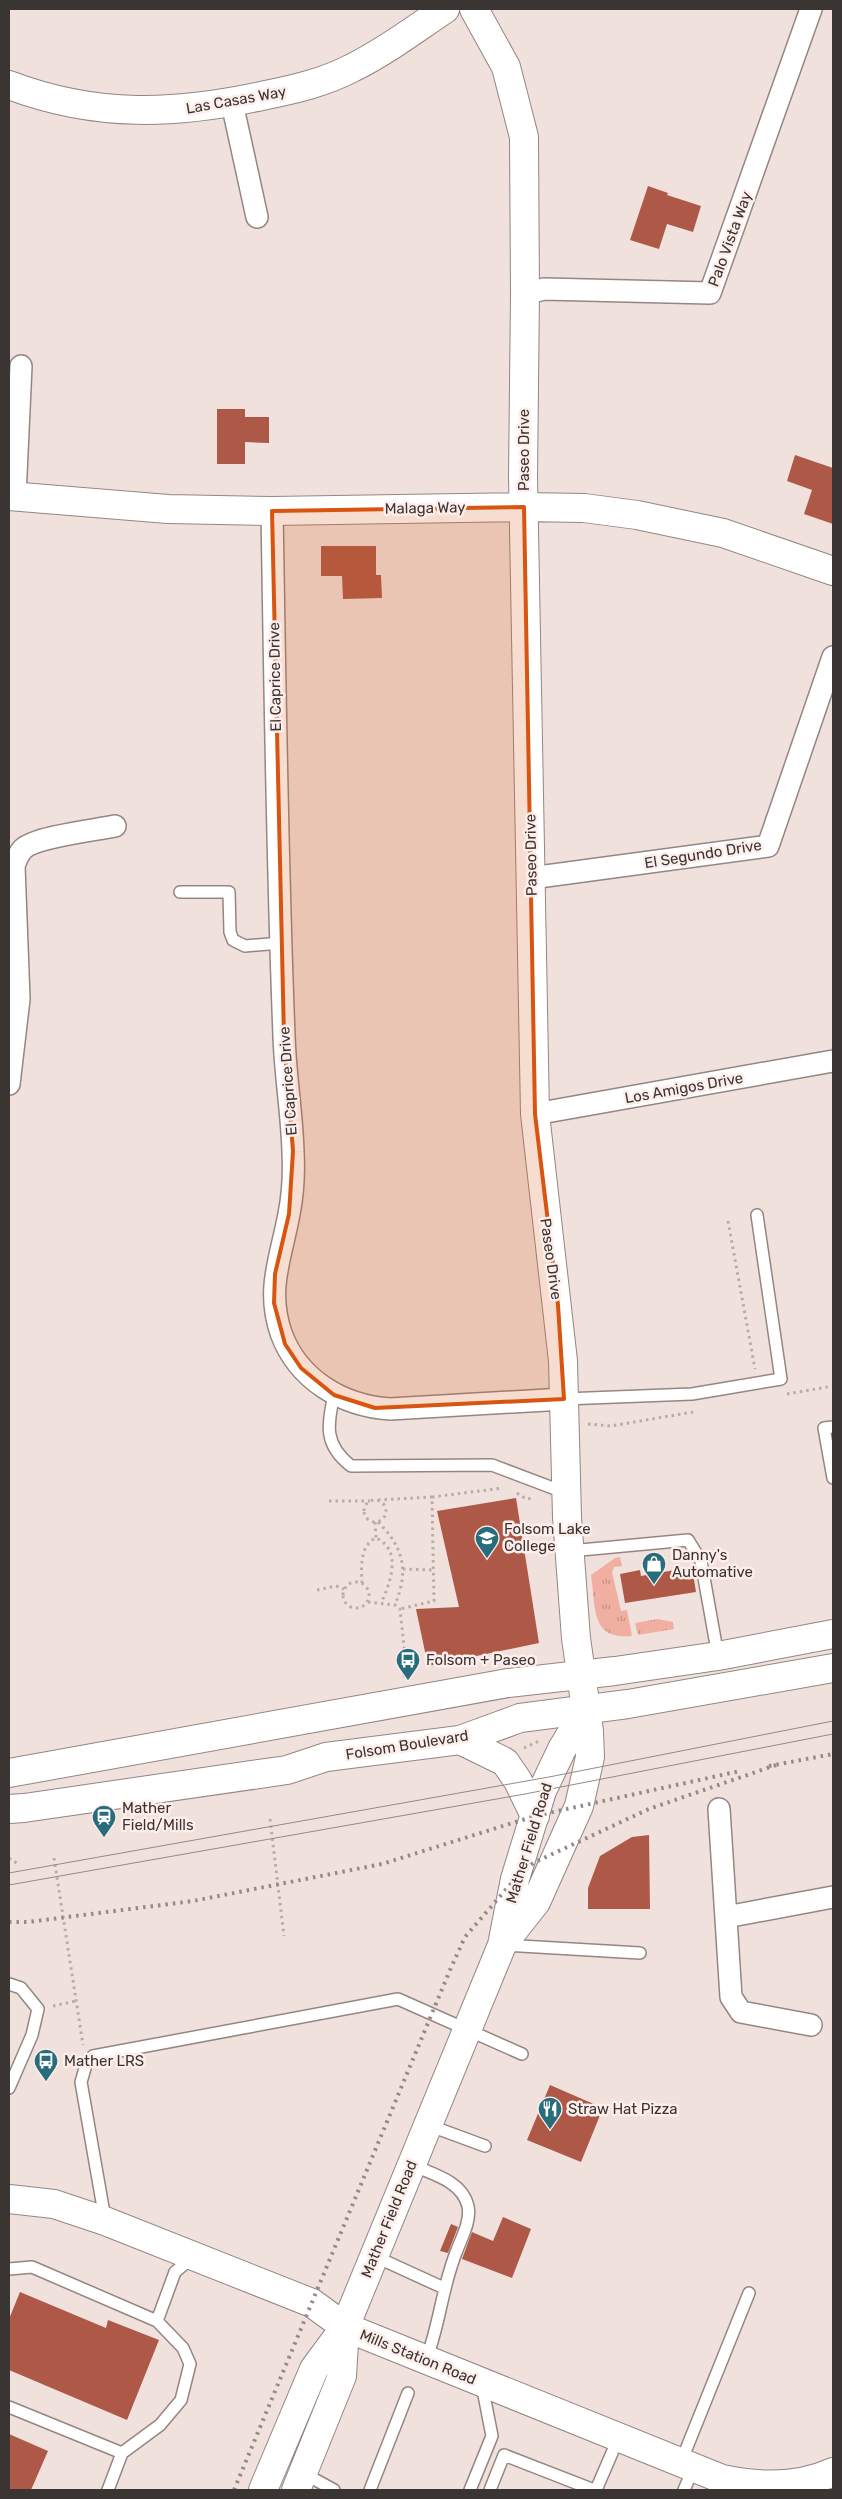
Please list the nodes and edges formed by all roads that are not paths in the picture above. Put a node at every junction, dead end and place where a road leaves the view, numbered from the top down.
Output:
1 (445, 9) edge
2 (474, 9) edge
3 (811, 9) edge
4 (9, 85) edge
5 (232, 103) junction
6 (257, 217) dead end
7 (525, 294) junction
8 (21, 366) dead end
9 (12, 496) edge
10 (524, 507) junction
11 (272, 511) junction
12 (833, 571) edge
13 (833, 657) edge
14 (115, 826) dead end
15 (15, 848) edge
16 (531, 878) junction
17 (180, 892) dead end
18 (281, 943) junction
19 (833, 1061) edge
20 (9, 1084) edge
21 (536, 1114) junction
22 (757, 1215) dead end
23 (334, 1395) junction
24 (564, 1399) junction
25 (833, 1427) edge
26 (833, 1478) edge
27 (566, 1493) junction
28 (570, 1551) junction
29 (833, 1634) edge
30 (718, 1656) junction
31 (833, 1668) edge
32 (580, 1675) junction
33 (586, 1709) junction
34 (460, 1740) junction
35 (9, 1773) edge
36 (9, 1809) edge
37 (719, 1809) dead end
38 (535, 1816) junction
39 (833, 1896) edge
40 (726, 1917) junction
41 (502, 1945) junction
42 (640, 1953) dead end
43 (9, 1984) edge
44 (811, 2025) dead end
45 (465, 2030) junction
46 (522, 2054) dead end
47 (9, 2088) edge
48 (428, 2125) junction
49 (485, 2146) dead end
50 (412, 2165) junction
51 (9, 2199) edge
52 (105, 2221) junction
53 (195, 2255) junction
54 (374, 2256) junction
55 (9, 2269) edge
56 (444, 2288) junction
57 (749, 2293) dead end
58 (156, 2321) junction
59 (345, 2327) junction
60 (426, 2360) junction
61 (481, 2383) junction
62 (408, 2393) dead end
63 (9, 2407) edge
64 (618, 2439) junction
65 (122, 2453) junction
66 (686, 2474) edge
67 (300, 2481) edge
68 (817, 2481) edge
69 (108, 2490) edge
70 (263, 2490) edge
71 (334, 2490) edge
72 (370, 2490) edge
73 (470, 2490) edge
74 (490, 2490) edge
75 (595, 2490) edge

1 - 5 street, Las Casas Way
2 - 7 street, Paseo Drive
3 - 7 street, Palo Vista Way
4 - 5 street, Las Casas Way
5 - 6 street
7 - 10 street, Paseo Drive
8 - 9 street
9 - 11 street, Malaga Way
10 - 11 street, Malaga Way
10 - 12 street, Malaga Way
10 - 16 street, Paseo Drive
11 - 18 street, El Caprice Drive
13 - 16 street, El Segundo Drive
14 - 15 street
15 - 20 street
16 - 21 street, Paseo Drive
17 - 18 lane
18 - 23 street, El Caprice Drive
19 - 21 street, Los Amigos Drive
21 - 24 street, Paseo Drive
22 - 24 lane
23 - 24 street, El Caprice Drive
23 - 27 lane
24 - 27 street, Paseo Drive
25 - 26 lane
27 - 28 street, Paseo Drive
28 - 30 lane
28 - 32 street, Paseo Drive
29 - 30 street
30 - 32 street
31 - 33 street, Folsom Boulevard
32 - 33 street, Paseo Drive
32 - 35 street
33 - 34 street, Folsom Boulevard
33 - 38 street, Mather Field Road
33 - 41 street, Mather Field Road
34 - 36 street, Folsom Boulevard
34 - 38 street
37 - 40 street
38 - 41 street, Mather Field Road
39 - 40 street
40 - 44 street
41 - 42 lane
41 - 45 street, Mather Field Road
43 - 47 lane
45 - 46 lane
45 - 48 street, Mather Field Road
45 - 52 lane
48 - 49 lane
48 - 50 street, Mather Field Road
50 - 54 street, Mather Field Road
50 - 56 lane
51 - 52 street, Mills Station Road
52 - 53 street, Mills Station Road
53 - 58 lane
53 - 59 street, Mills Station Road
54 - 56 lane
54 - 59 street, Mather Field Road
55 - 58 lane
56 - 60 lane
57 - 66 lane
58 - 65 lane
59 - 60 street, Mills Station Road
59 - 67 street, Mather Field Road
59 - 70 street, Mather Field Road
60 - 61 street, Mills Station Road
61 - 64 street, Mills Station Road
61 - 73 lane
62 - 72 lane
63 - 65 lane
64 - 66 street, Mills Station Road
64 - 75 lane
65 - 69 lane
66 - 68 street, Mills Station Road
67 - 71 lane
74 - 75 lane

